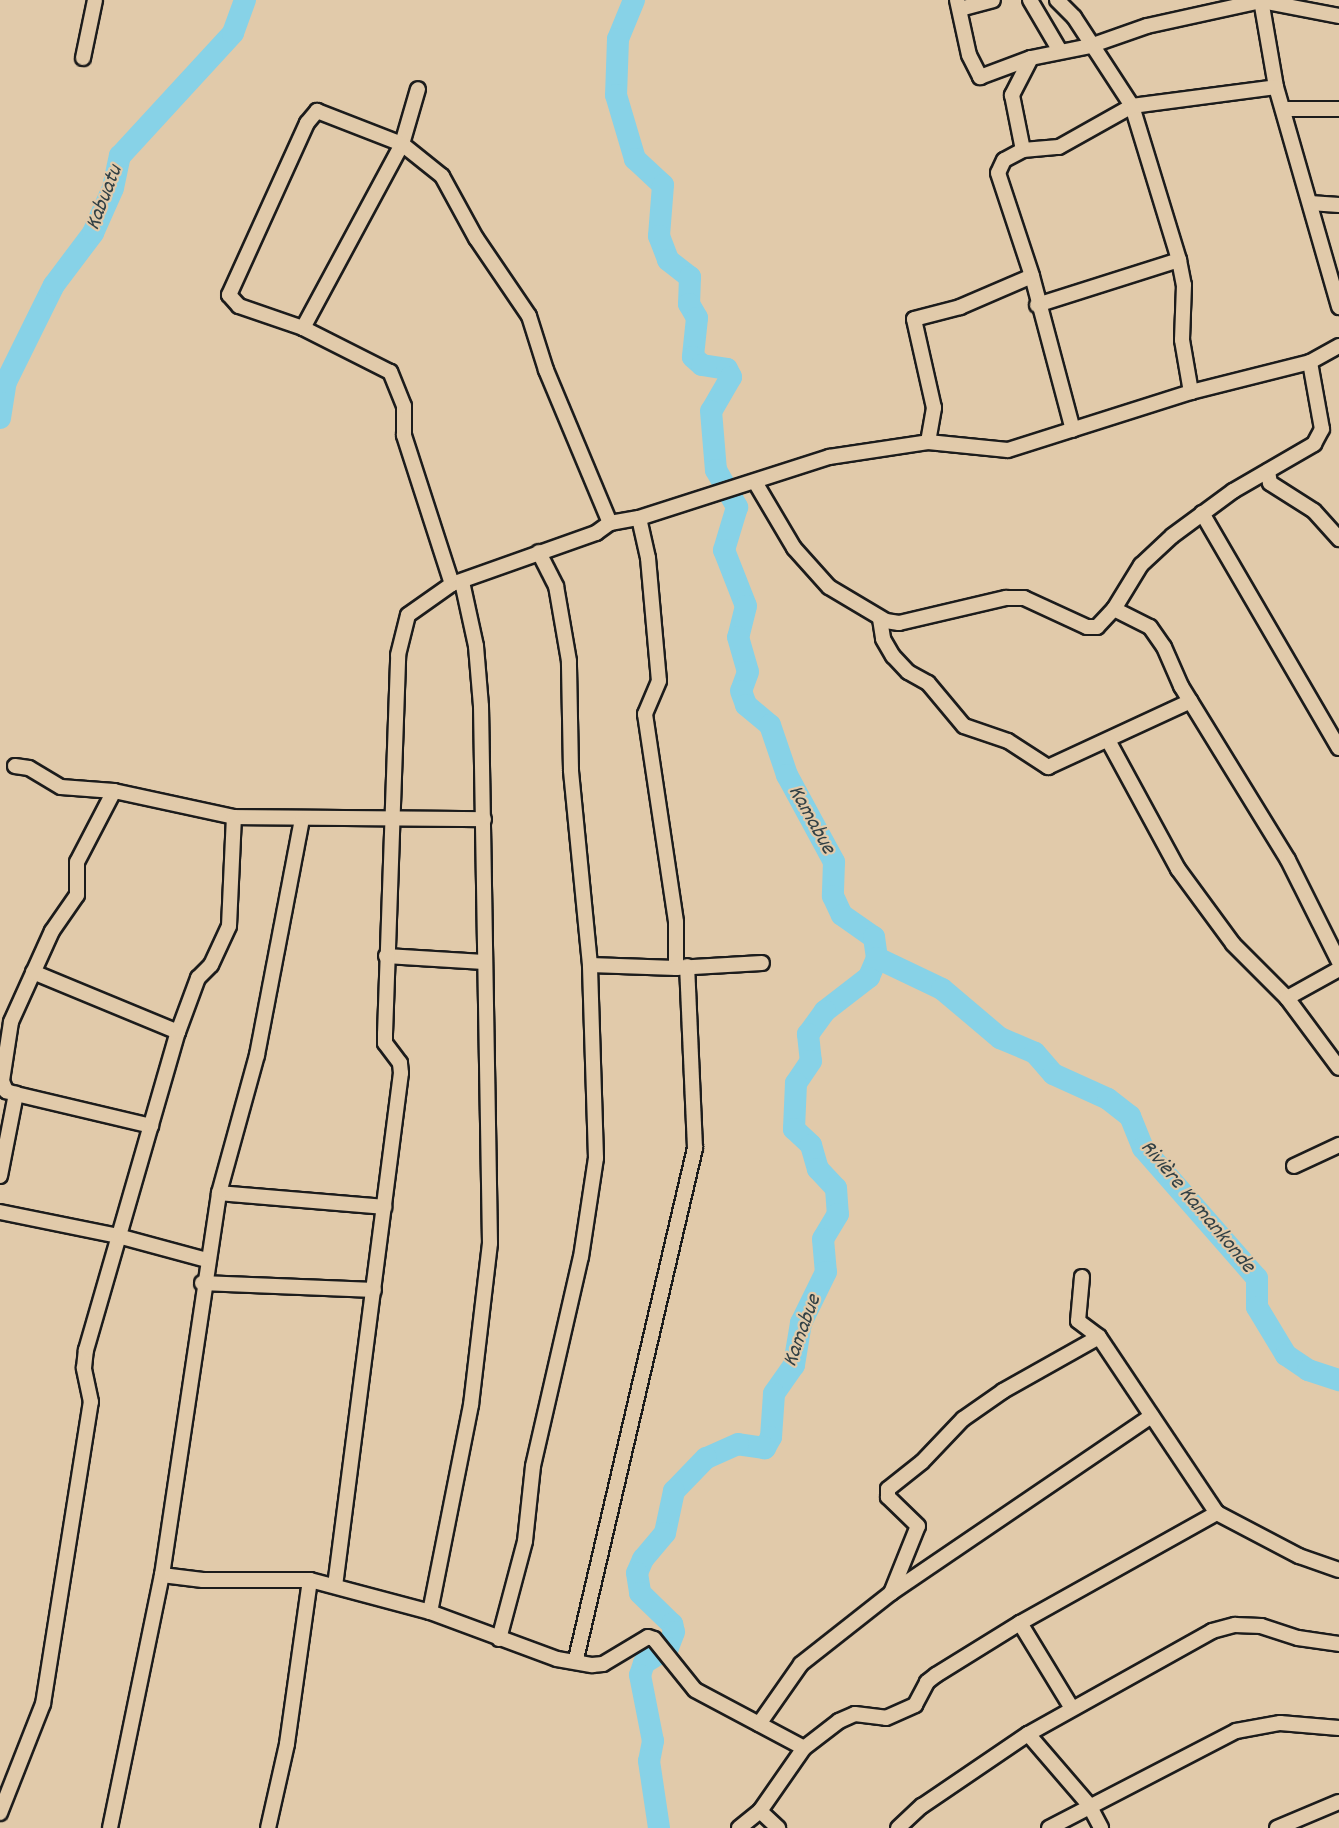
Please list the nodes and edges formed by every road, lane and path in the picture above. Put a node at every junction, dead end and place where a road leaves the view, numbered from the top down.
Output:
1 (95, 0) edge
2 (993, 0) edge
3 (1030, 0) edge
4 (1057, 0) edge
5 (1261, 0) edge
6 (958, 4) edge
7 (1339, 16) edge
8 (1090, 46) junction
9 (1060, 51) junction
10 (83, 58) dead end
11 (1031, 58) junction
12 (1276, 87) junction
13 (418, 89) dead end
14 (1132, 106) junction
15 (1284, 109) junction
16 (1339, 109) edge
17 (402, 144) junction
18 (1023, 150) junction
19 (1310, 203) junction
20 (1339, 205) edge
21 (1179, 260) junction
22 (1032, 276) junction
23 (1335, 284) edge
24 (1037, 305) junction
25 (1339, 307) edge
26 (303, 328) junction
27 (1339, 346) edge
28 (1310, 362) junction
29 (1191, 392) junction
30 (1073, 430) junction
31 (928, 442) junction
32 (1268, 471) junction
33 (754, 482) junction
34 (1202, 513) junction
35 (639, 518) junction
36 (610, 523) junction
37 (1339, 539) edge
38 (539, 552) junction
39 (457, 583) junction
40 (1114, 609) junction
41 (880, 619) junction
42 (1191, 701) junction
43 (1109, 742) junction
44 (1339, 748) edge
45 (15, 766) dead end
46 (114, 791) junction
47 (234, 817) junction
48 (484, 819) junction
49 (302, 820) junction
50 (395, 820) junction
51 (386, 956) junction
52 (484, 962) junction
53 (1339, 962) edge
54 (762, 963) dead end
55 (590, 965) junction
56 (682, 967) junction
57 (1339, 969) edge
58 (33, 972) junction
59 (1287, 998) junction
60 (178, 1032) junction
61 (1339, 1068) edge
62 (16, 1094) junction
63 (151, 1126) junction
64 (1339, 1145) edge
65 (1294, 1166) dead end
66 (0, 1176) edge
67 (219, 1193) junction
68 (384, 1207) junction
69 (0, 1212) edge
70 (118, 1236) junction
71 (207, 1260) junction
72 (1082, 1277) dead end
73 (202, 1283) junction
74 (374, 1290) junction
75 (1099, 1336) junction
76 (1151, 1416) junction
77 (1217, 1513) junction
78 (1339, 1570) edge
79 (162, 1575) junction
80 (310, 1580) junction
81 (335, 1586) junction
82 (891, 1593) junction
83 (429, 1611) junction
84 (1020, 1623) junction
85 (499, 1639) junction
86 (1339, 1644) edge
87 (576, 1659) junction
88 (1071, 1707) junction
89 (759, 1724) junction
90 (1339, 1728) edge
91 (1028, 1734) junction
92 (804, 1748) junction
93 (1339, 1802) edge
94 (1089, 1805) junction
95 (760, 1810) junction
96 (0, 1813) edge
97 (110, 1828) edge
98 (268, 1828) edge
99 (739, 1828) edge
100 (778, 1828) edge
101 (898, 1828) edge
102 (1048, 1828) edge
103 (1101, 1828) edge
104 (1277, 1828) edge

1 - 10 street
2 - 6 street
3 - 9 street
4 - 8 street
5 - 7 street
5 - 8 street
5 - 12 street
6 - 11 street
8 - 9 street
8 - 14 street
9 - 11 street
11 - 18 street
12 - 14 street
12 - 15 street
13 - 17 street
14 - 18 street
14 - 21 street
15 - 16 street
15 - 19 street
17 - 26 street
17 - 26 street
17 - 36 street
18 - 22 street
19 - 20 street
19 - 23 street
21 - 24 street
21 - 29 street
22 - 24 street
22 - 31 street
23 - 25 street
24 - 30 street
26 - 39 street
27 - 28 street
28 - 29 street
28 - 32 street
29 - 30 street
30 - 31 street
31 - 33 street
32 - 34 street
32 - 37 street
33 - 35 street
33 - 41 street
34 - 40 street
34 - 44 street
35 - 36 street
35 - 56 street
36 - 38 street
38 - 39 street
38 - 55 street
39 - 48 street
39 - 50 street
40 - 41 street
40 - 42 street
41 - 43 street
42 - 43 street
42 - 53 street
43 - 59 street
45 - 46 street
46 - 47 street
46 - 58 street
47 - 49 street
47 - 60 street
48 - 50 street
48 - 52 street
49 - 50 street
49 - 67 street
50 - 51 street
51 - 52 street
51 - 68 street
52 - 83 street
54 - 56 street
55 - 56 street
55 - 85 street
56 - 87 street
57 - 59 street
58 - 60 street
58 - 62 street
59 - 61 street
60 - 63 street
62 - 63 street
62 - 66 street
63 - 70 street
64 - 65 street
67 - 68 street
67 - 71 street
68 - 74 street
69 - 70 street
70 - 71 street
70 - 96 street
71 - 73 street
72 - 75 street
73 - 74 street
73 - 79 street
74 - 81 street
75 - 76 street
75 - 82 street
76 - 77 street
76 - 82 street
77 - 78 street
77 - 84 street
79 - 80 street
79 - 97 street
80 - 81 street
80 - 98 street
81 - 83 street
82 - 89 street
83 - 85 street
84 - 88 street
84 - 92 street
85 - 87 street
86 - 88 street
87 - 89 street
88 - 91 street
89 - 92 street
90 - 94 street
91 - 94 street
91 - 101 street
92 - 95 street
93 - 104 street
94 - 102 street
94 - 103 street
95 - 99 street
95 - 100 street

